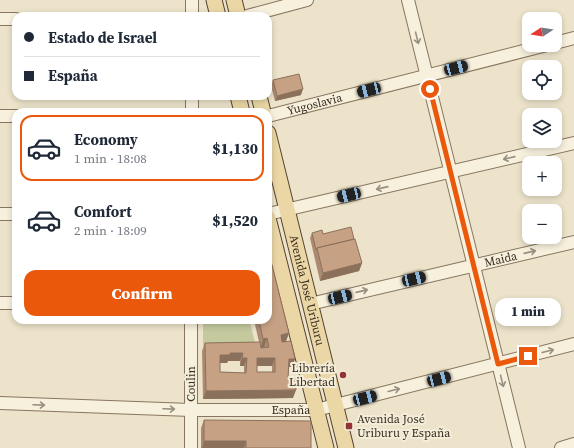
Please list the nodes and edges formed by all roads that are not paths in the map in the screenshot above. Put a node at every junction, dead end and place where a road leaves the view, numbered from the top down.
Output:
1 (192, 0) edge
2 (214, 0) edge
3 (234, 0) edge
4 (307, 0) edge
5 (408, 0) edge
6 (192, 12) edge
7 (217, 12) edge
8 (237, 12) edge
9 (262, 12) edge
10 (0, 19) edge
11 (12, 19) edge
12 (574, 38) edge
13 (562, 41) edge
14 (522, 51) edge
15 (426, 76) junction
16 (272, 115) edge
17 (0, 116) edge
18 (12, 116) edge
19 (574, 143) edge
20 (272, 149) edge
21 (450, 172) junction
22 (287, 210) junction
23 (272, 213) edge
24 (0, 214) edge
25 (12, 214) edge
26 (272, 234) edge
27 (574, 242) edge
28 (473, 265) junction
29 (0, 303) edge
30 (12, 303) edge
31 (310, 304) junction
32 (191, 324) edge
33 (574, 344) edge
34 (498, 364) junction
35 (0, 403) edge
36 (335, 405) junction
37 (191, 410) junction
38 (316, 410) junction
39 (574, 444) edge
40 (191, 448) edge
41 (326, 448) edge
42 (346, 448) edge
43 (519, 448) edge
44 (561, 448) edge

1 - 6 street
2 - 7 main road
3 - 8 main road
4 - 9 street
5 -> 15 street
10 - 11 street
12 - 13 street
14 - 15 street, Yugoslavia
15 - 16 street, Yugoslavia
15 - 21 street
17 - 18 street
19 -> 21 street
20 - 22 main road, Avenida José Uriburu
21 -> 22 street
21 - 28 street
22 - 23 street
22 - 31 main road, Avenida José Uriburu
24 - 25 street
26 - 38 main road, Avenida José Uriburu
28 -> 27 street, Maida
31 -> 28 street, Maida
28 - 34 street
29 - 30 street
31 - 36 main road, Avenida José Uriburu
32 - 37 street, Coulin
34 -> 33 street, España
36 -> 34 street, España
34 -> 43 street
35 -> 37 street, España
36 - 38 street, España
36 - 42 main road, Avenida José Uriburu
37 - 38 street, España
37 - 40 street, Coulin
38 - 41 main road, Avenida José Uriburu
39 - 44 street

